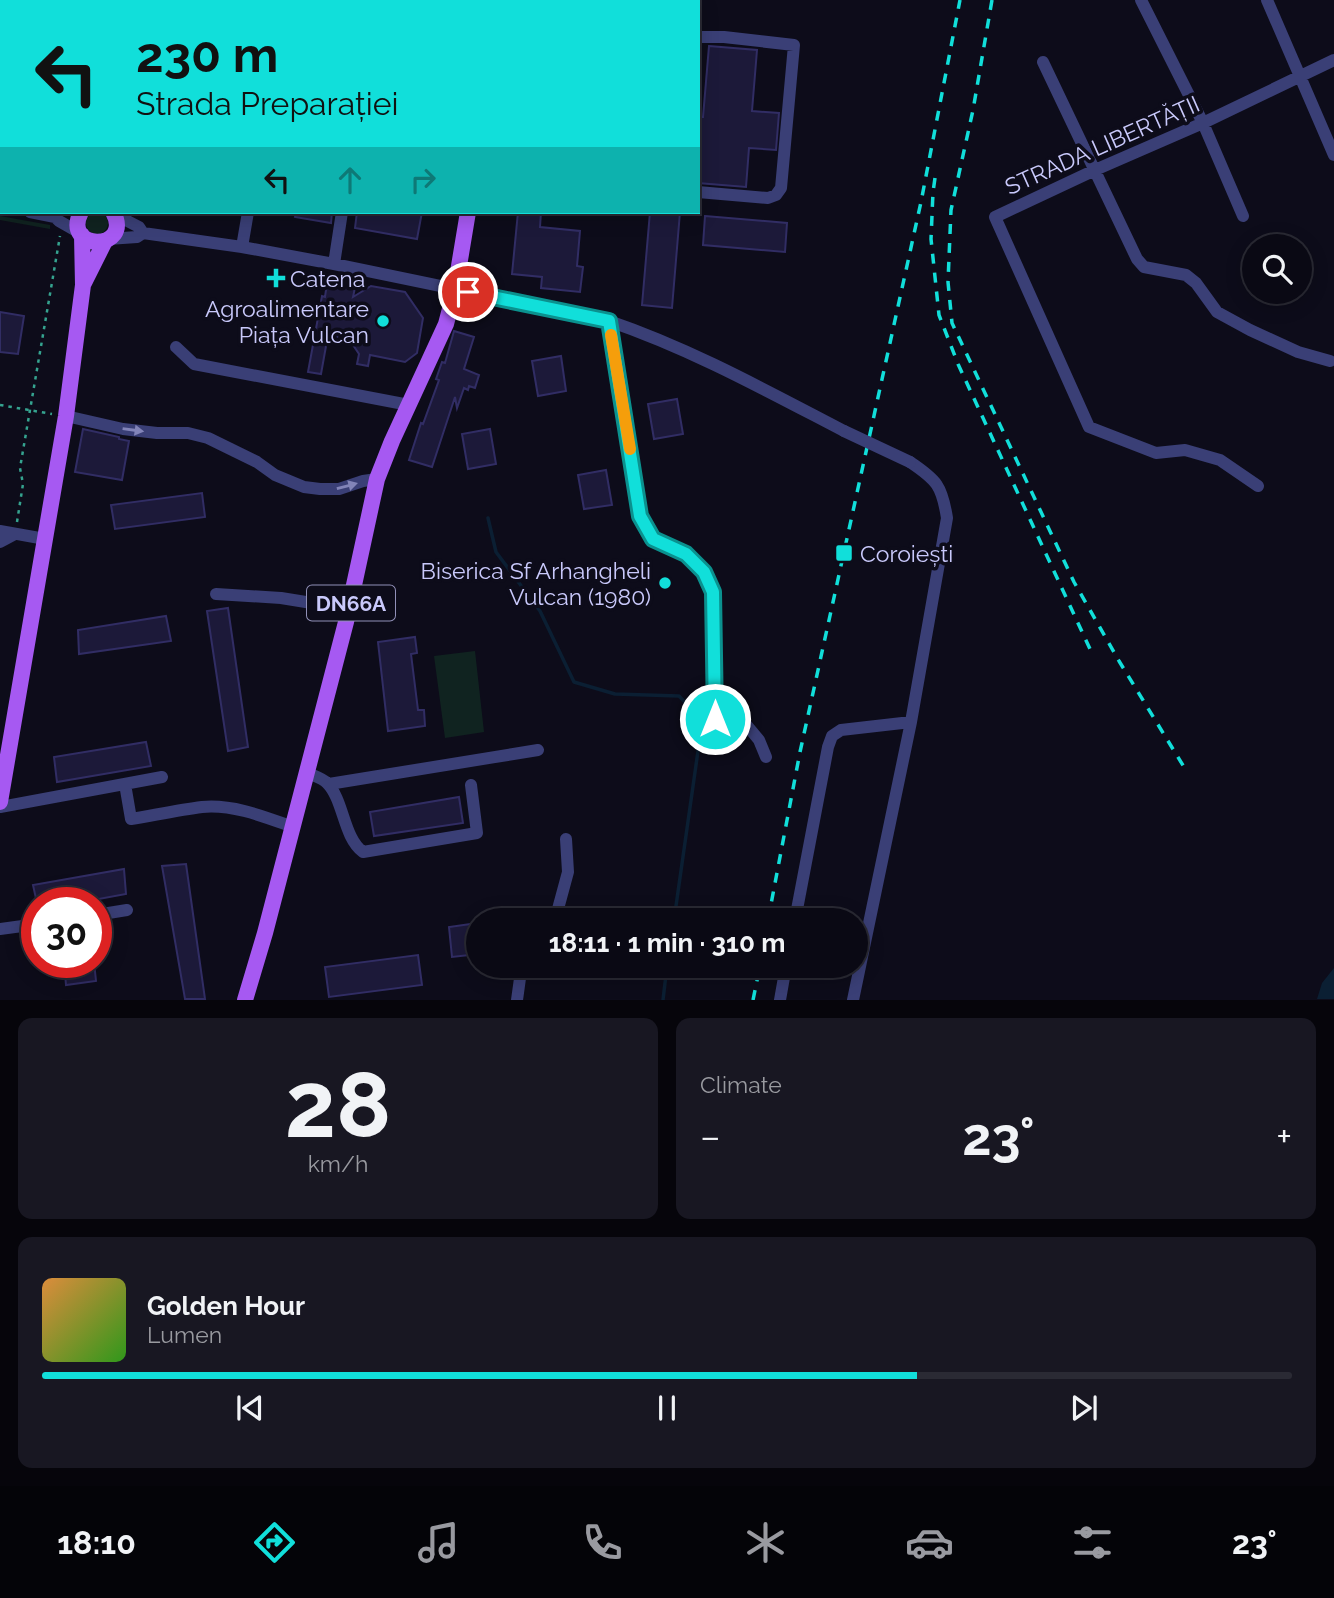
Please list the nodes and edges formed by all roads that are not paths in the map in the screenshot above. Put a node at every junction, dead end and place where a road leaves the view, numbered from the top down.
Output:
1 (1141, 0) edge
2 (1267, 0) edge
3 (700, 37) edge
4 (1334, 60) edge
5 (1043, 62) dead end
6 (1301, 76) junction
7 (1203, 122) junction
8 (1333, 148) edge
9 (1095, 170) junction
10 (700, 192) edge
11 (40, 214) edge
12 (59, 214) edge
13 (80, 214) edge
14 (113, 214) edge
15 (115, 214) edge
16 (248, 214) edge
17 (342, 214) edge
18 (468, 214) edge
19 (1243, 216) dead end
20 (55, 217) junction
21 (143, 233) junction
22 (81, 234) junction
23 (106, 240) junction
24 (242, 247) junction
25 (334, 264) junction
26 (83, 285) junction
27 (455, 290) junction
28 (609, 321) junction
29 (176, 347) dead end
30 (1330, 361) dead end
31 (409, 405) junction
32 (66, 416) junction
33 (377, 479) junction
34 (1258, 486) dead end
35 (0, 531) edge
36 (15, 534) junction
37 (45, 539) junction
38 (0, 542) edge
39 (216, 594) dead end
40 (349, 609) junction
41 (715, 686) junction
42 (715, 719) dead end
43 (911, 722) junction
44 (538, 750) dead end
45 (766, 757) dead end
46 (307, 773) junction
47 (162, 777) dead end
48 (125, 784) junction
49 (329, 784) junction
50 (471, 785) dead end
51 (0, 802) edge
52 (0, 807) edge
53 (293, 827) junction
54 (566, 839) dead end
55 (558, 908) edge
56 (797, 908) edge
57 (127, 910) dead end
58 (112, 912) edge
59 (21, 926) edge
60 (0, 929) edge
61 (520, 978) edge
62 (784, 978) edge
63 (245, 999) edge
64 (517, 999) edge
65 (780, 999) edge
66 (853, 999) edge

1 - 7 street
2 - 6 street
3 - 10 street
4 - 6 street, STRADA LIBERTĂȚII
5 - 9 street
6 - 7 street, STRADA LIBERTĂȚII
6 - 8 street
7 - 9 street, STRADA LIBERTĂȚII
7 - 19 street
9 - 30 street
9 - 34 street, STRADA LIBERTĂȚII
11 - 20 street
12 - 20 street
13 - 22 main road
14 - 23 main road
15 - 21 street
16 - 24 street
17 - 25 street
18 - 27 main road, DN66A
20 - 22 street
21 - 23 street
21 - 24 street
22 - 23 main road
22 - 26 main road
23 - 26 main road
24 - 25 street
25 - 27 street
26 - 32 main road
27 - 28 street
27 - 31 main road, DN66A
28 - 41 street
28 - 43 street, bridge
29 - 31 street
31 - 33 main road, DN66A
32 -> 33 street
32 - 37 main road
33 - 40 main road, DN66A
35 - 36 street
36 - 37 street
36 - 38 street
37 - 51 main road
39 - 40 street
40 - 46 main road, DN66A
41 - 42 street
41 - 45 street
43 - 56 street
43 - 66 street
44 - 49 street
46 - 49 street
46 - 53 main road, DN66A
47 - 48 street
48 - 52 street
48 - 53 street
49 - 50 street
53 - 63 main road, DN66A
54 - 55 street
57 - 58 street
59 - 60 street
61 - 64 street
62 - 65 street

